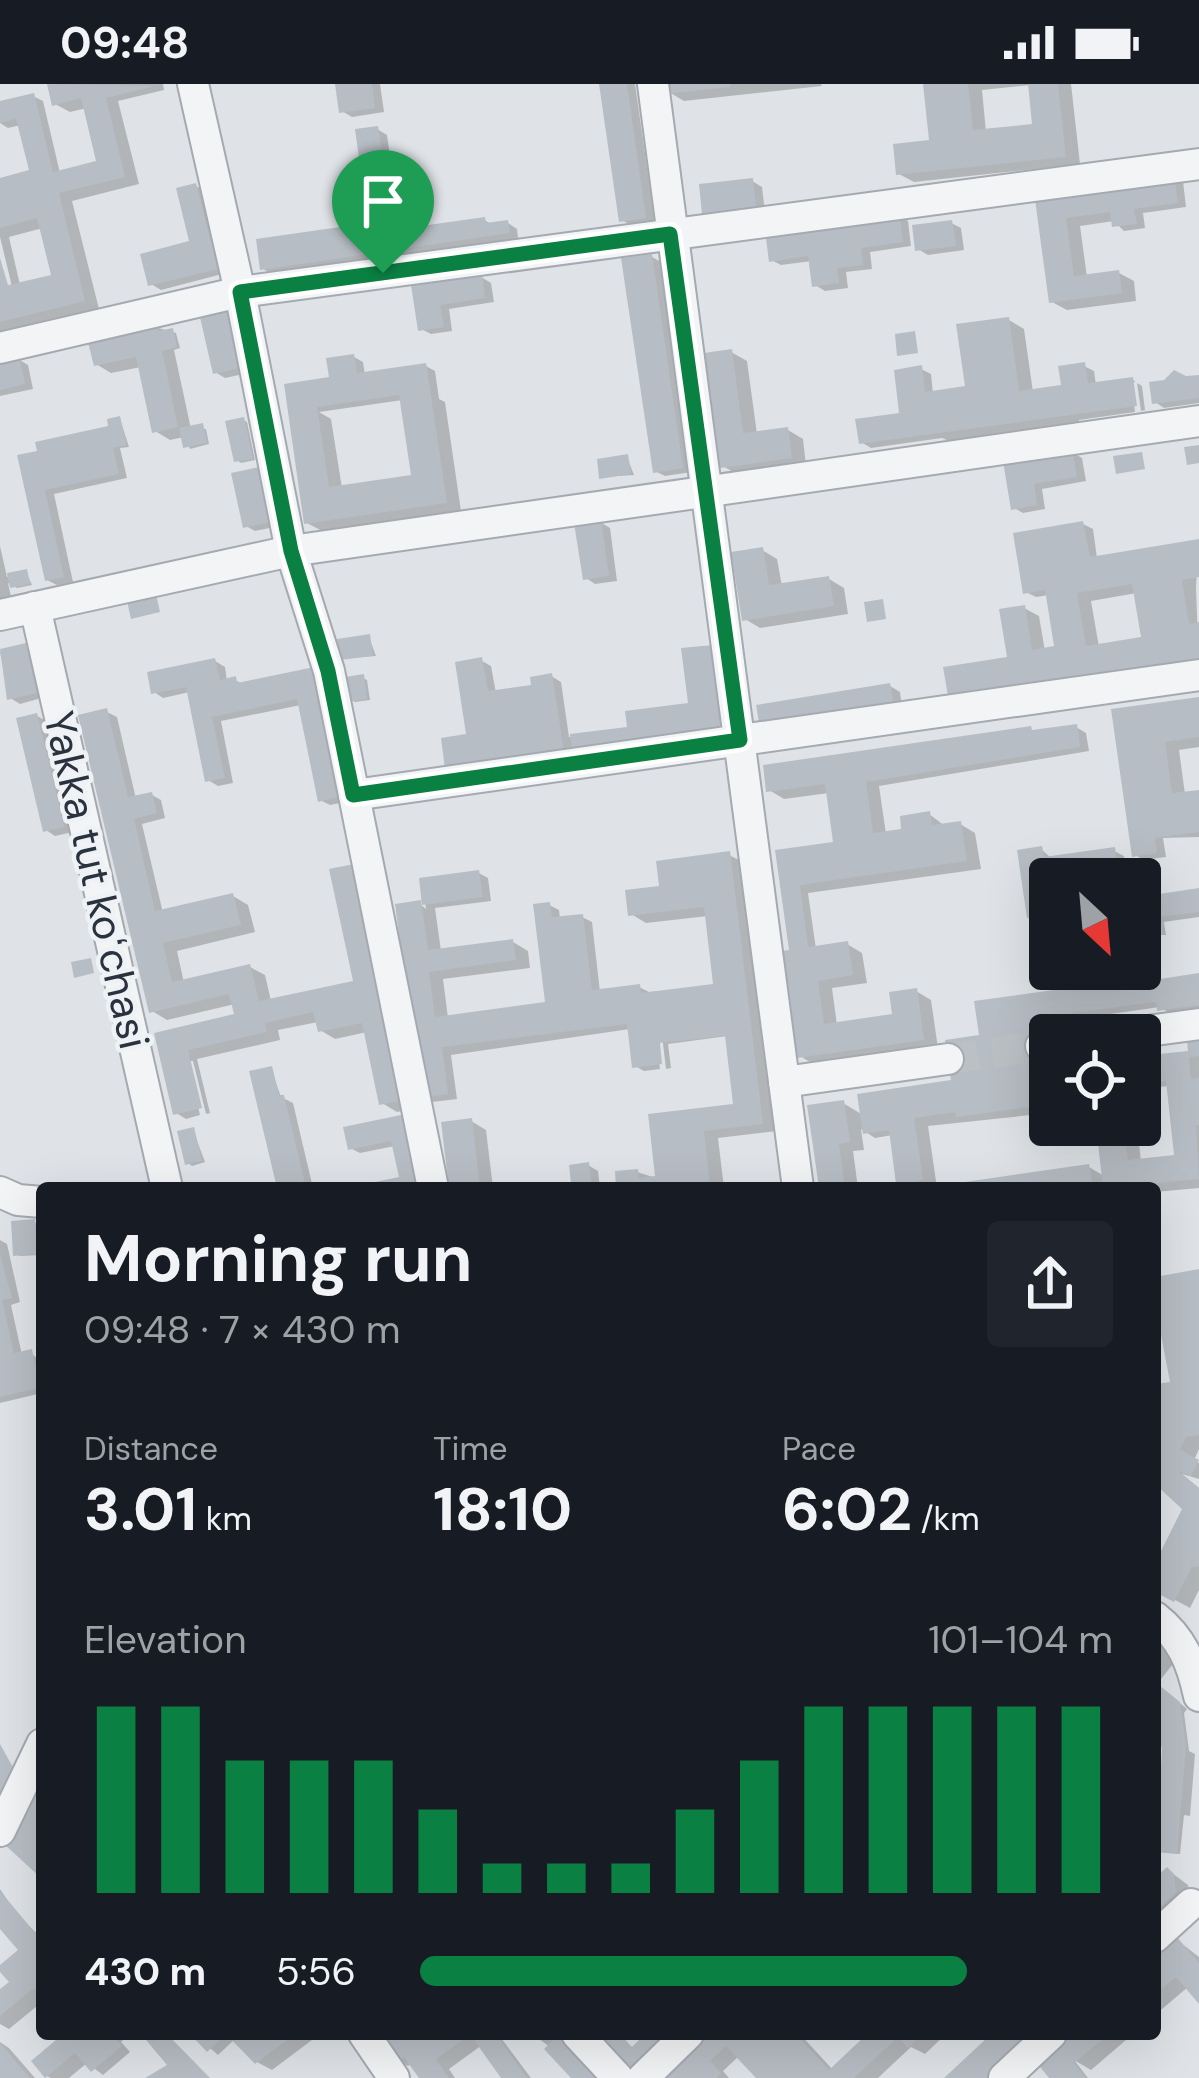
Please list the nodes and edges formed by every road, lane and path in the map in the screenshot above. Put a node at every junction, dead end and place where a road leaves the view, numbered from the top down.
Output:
1 (193, 84) edge
2 (653, 84) edge
3 (1199, 164) edge
4 (670, 234) junction
5 (240, 292) junction
6 (0, 348) edge
7 (1199, 421) edge
8 (707, 490) junction
9 (291, 551) junction
10 (35, 607) junction
11 (0, 615) edge
12 (1199, 675) edge
13 (740, 740) junction
14 (353, 795) junction
15 (1199, 1024) edge
16 (1161, 1029) edge
17 (948, 1059) tunnel mouth
18 (784, 1082) junction
19 (166, 1182) edge
20 (432, 1182) edge
21 (797, 1182) edge
22 (0, 1192) edge
23 (36, 1202) edge
24 (1161, 1622) edge
25 (1199, 1696) edge
26 (36, 1756) edge
27 (0, 1831) edge
28 (1196, 1898) edge
29 (1161, 1931) edge
30 (368, 2040) edge
31 (583, 2040) edge
32 (682, 2040) edge
33 (1045, 2040) edge
34 (394, 2078) edge
35 (617, 2078) edge
36 (643, 2078) edge
37 (1004, 2078) edge

1 - 5 street
2 - 4 street
3 - 4 street
4 - 5 street
4 - 8 street
5 - 6 street
5 - 9 street
7 - 8 street
8 - 9 street
8 - 13 street
9 - 10 street
9 - 14 street
10 - 11 street
10 - 19 street, Yakka tut koʻchasi
12 - 13 street
13 - 14 street
13 - 18 street
14 - 20 street
15 - 16 street
17 - 18 street
18 - 21 street
22 - 23 street
24 - 25 street
26 - 27 street
28 - 29 street
30 - 34 street
31 - 35 street
32 - 36 street
33 - 37 street

